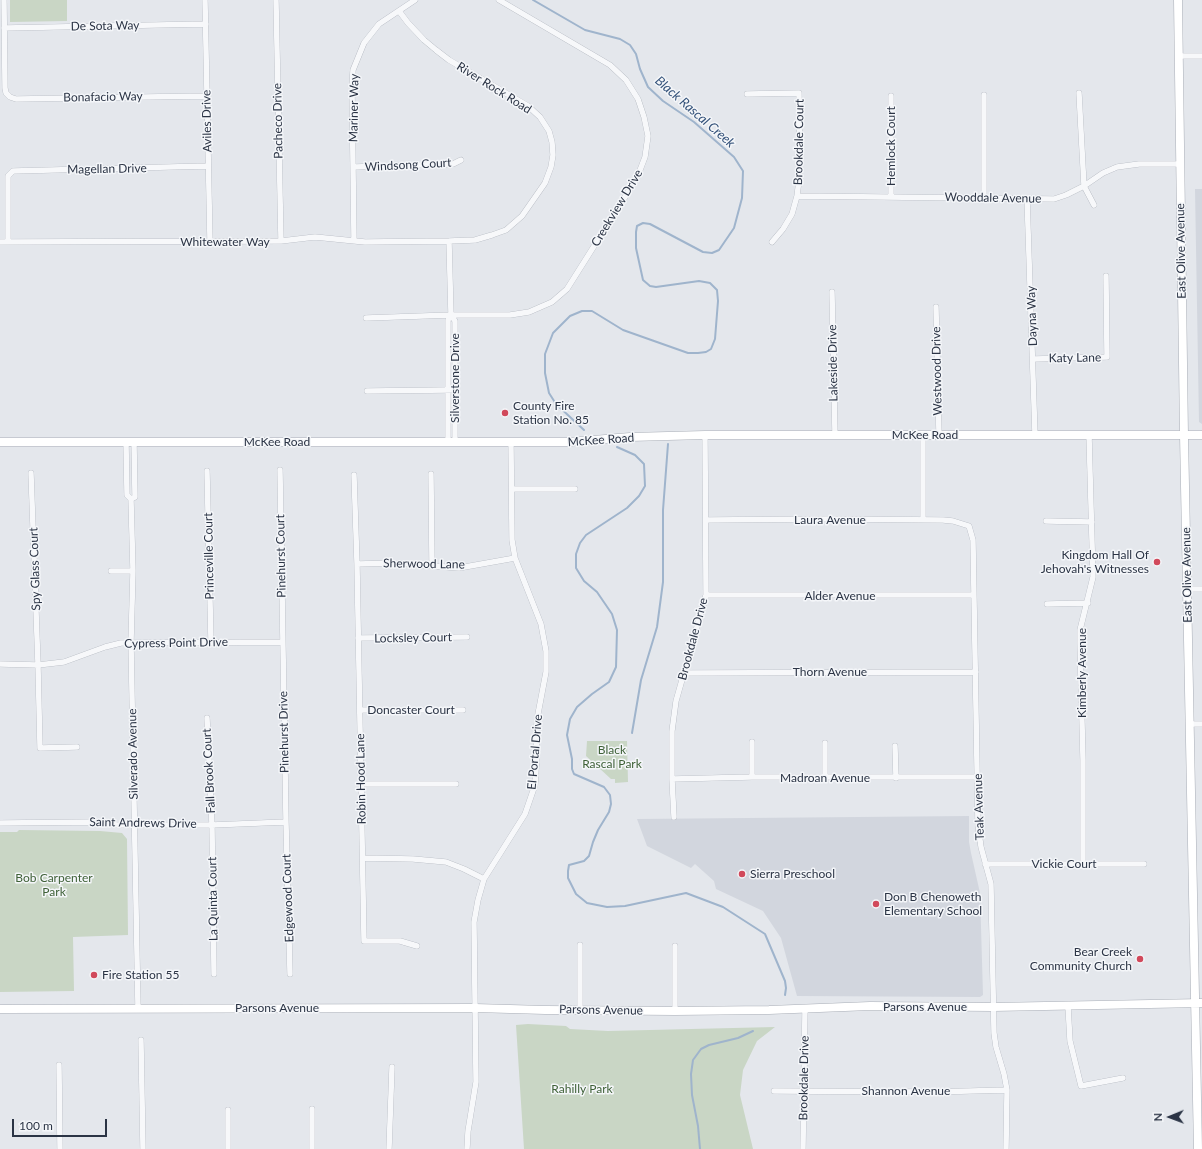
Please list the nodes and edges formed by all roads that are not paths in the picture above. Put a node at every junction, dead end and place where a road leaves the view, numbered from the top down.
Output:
1 (4, 0) edge
2 (205, 0) edge
3 (276, 0) edge
4 (415, 0) edge
5 (499, 0) edge
6 (1178, 0) edge
7 (399, 10) junction
8 (206, 24) junction
9 (4, 28) junction
10 (1178, 56) junction
11 (1202, 56) edge
12 (1080, 93) dead end
13 (747, 94) dead end
14 (984, 95) dead end
15 (206, 96) junction
16 (891, 96) dead end
17 (461, 160) dead end
18 (1180, 164) junction
19 (208, 166) junction
20 (354, 167) junction
21 (1084, 186) junction
22 (797, 196) junction
23 (891, 196) junction
24 (984, 198) junction
25 (1027, 198) junction
26 (1094, 205) dead end
27 (281, 241) junction
28 (354, 241) junction
29 (449, 241) junction
30 (0, 242) edge
31 (8, 242) junction
32 (210, 242) junction
33 (772, 242) dead end
34 (1106, 276) dead end
35 (832, 292) dead end
36 (936, 306) dead end
37 (451, 315) junction
38 (366, 318) dead end
39 (1034, 358) junction
40 (448, 390) junction
41 (455, 390) junction
42 (367, 391) dead end
43 (835, 435) junction
44 (923, 435) junction
45 (939, 435) junction
46 (1036, 435) junction
47 (1090, 435) junction
48 (1184, 435) junction
49 (1202, 435) edge
50 (705, 436) junction
51 (0, 442) edge
52 (130, 442) junction
53 (451, 442) junction
54 (511, 443) junction
55 (207, 470) dead end
56 (280, 470) dead end
57 (31, 473) dead end
58 (431, 474) dead end
59 (354, 475) dead end
60 (512, 489) junction
61 (575, 489) dead end
62 (131, 499) junction
63 (706, 520) junction
64 (923, 520) junction
65 (953, 521) joint
66 (1046, 521) dead end
67 (1092, 522) junction
68 (515, 558) junction
69 (357, 564) junction
70 (432, 566) junction
71 (111, 571) dead end
72 (133, 571) junction
73 (1202, 589) edge
74 (1188, 590) junction
75 (706, 595) junction
76 (974, 595) junction
77 (1088, 603) junction
78 (1048, 604) dead end
79 (467, 637) dead end
80 (358, 638) junction
81 (131, 642) junction
82 (211, 642) junction
83 (282, 642) junction
84 (0, 664) edge
85 (38, 665) junction
86 (976, 672) junction
87 (684, 673) junction
88 (360, 710) junction
89 (463, 710) dead end
90 (207, 718) dead end
91 (1191, 724) junction
92 (1202, 724) edge
93 (752, 742) dead end
94 (825, 743) dead end
95 (895, 746) dead end
96 (77, 747) dead end
97 (752, 777) junction
98 (978, 777) junction
99 (825, 778) junction
100 (896, 778) junction
101 (672, 779) junction
102 (361, 784) junction
103 (456, 784) dead end
104 (674, 817) dead end
105 (286, 822) junction
106 (0, 823) edge
107 (134, 825) junction
108 (212, 825) junction
109 (362, 858) junction
110 (1084, 863) junction
111 (985, 864) junction
112 (1144, 864) dead end
113 (484, 879) junction
114 (580, 945) dead end
115 (417, 946) dead end
116 (675, 946) dead end
117 (214, 974) dead end
118 (290, 974) dead end
119 (1199, 1003) edge
120 (1068, 1006) junction
121 (993, 1007) junction
122 (475, 1008) junction
123 (805, 1008) junction
124 (0, 1009) edge
125 (138, 1009) junction
126 (580, 1010) junction
127 (675, 1011) junction
128 (141, 1040) dead end
129 (59, 1065) dead end
130 (392, 1067) dead end
131 (1123, 1078) dead end
132 (1007, 1090) junction
133 (774, 1091) dead end
134 (804, 1091) junction
135 (312, 1109) dead end
136 (228, 1110) dead end
137 (60, 1149) edge
138 (143, 1149) edge
139 (228, 1149) edge
140 (312, 1149) edge
141 (389, 1149) edge
142 (467, 1149) edge
143 (802, 1149) edge
144 (1006, 1149) edge
145 (1198, 1149) edge

1 - 9 street
2 - 8 street, Aviles Drive
3 - 27 street, Pacheco Drive
4 - 7 street, Mariner Way
5 - 37 street, Creekview Drive
6 - 10 street, East Olive Avenue
7 - 20 street, Mariner Way
7 - 29 street, River Rock Road
8 - 9 street, De Sota Way
8 - 15 street, Aviles Drive
9 - 15 street, Bonafacio Way
10 - 11 street
10 - 18 street, East Olive Avenue
12 - 21 street
13 - 22 street, Brookdale Court
14 - 24 street
15 - 19 street, Aviles Drive
16 - 23 street, Hemlock Court
17 - 20 street, Windsong Court
18 - 21 street, Wooddale Avenue
18 - 48 street, East Olive Avenue
19 - 31 street, Magellan Drive
19 - 32 street, Aviles Drive
20 - 28 street, Mariner Way
21 - 25 street, Wooddale Avenue
21 - 26 street
22 - 23 street, Wooddale Avenue
22 - 33 street
23 - 24 street, Wooddale Avenue
24 - 25 street, Wooddale Avenue
25 - 39 street, Dayna Way
27 - 28 street, Whitewater Way
27 - 32 street, Whitewater Way
28 - 29 street, Whitewater Way
29 - 37 street, Silverstone Drive
30 - 31 street, Whitewater Way
31 - 32 street, Whitewater Way
34 - 39 street, Katy Lane
35 - 43 street, Lakeside Drive
36 - 45 street, Westwood Drive
37 - 38 street, Creekview Drive
37 - 40 street, Silverstone Drive
37 - 41 street, Silverstone Drive
39 - 46 street, Dayna Way
40 - 41 street
40 - 42 street
40 - 53 street, Silverstone Drive
41 - 53 street, Silverstone Drive
43 - 44 street, McKee Road
43 - 50 street, McKee Road
44 - 45 street, McKee Road
44 - 64 street
45 - 46 street, McKee Road
46 - 47 street, McKee Road
47 - 48 street, McKee Road
47 - 67 street, Kimberly Avenue
48 - 49 street, McKee Road
48 - 74 street, East Olive Avenue
50 - 54 street, McKee Road
50 - 63 street, Brookdale Drive
51 - 52 street, McKee Road
52 - 53 street, McKee Road
52 - 62 street, Silverado Avenue
52 - 62 street, Silverado Avenue
53 - 54 street, McKee Road
54 - 60 street, El Portal Drive
55 - 82 street, Princeville Court
56 - 83 street, Pinehurst Court
57 - 85 street, Spy Glass Court
58 - 70 street
59 - 69 street, Robin Hood Lane
60 - 61 street
60 - 68 street, El Portal Drive
62 - 72 street, Silverado Avenue
63 - 64 street, Laura Avenue
63 - 75 street, Brookdale Drive
64 - 65 street, Laura Avenue
65 - 76 street, Teak Avenue
66 - 67 street
67 - 77 street, Kimberly Avenue
68 - 70 street, Sherwood Lane
68 - 113 street, El Portal Drive
69 - 70 street, Sherwood Lane
69 - 80 street, Robin Hood Lane
71 - 72 street
72 - 81 street, Silverado Avenue
73 - 74 street
74 - 91 street, East Olive Avenue
75 - 76 street, Alder Avenue
75 - 87 street, Brookdale Drive
76 - 86 street, Teak Avenue
77 - 78 street
77 - 110 street, Kimberly Avenue
79 - 80 street, Locksley Court
80 - 88 street, Robin Hood Lane
81 - 82 street, Cypress Point Drive
81 - 85 street, Cypress Point Drive
81 - 107 street, Silverado Avenue
82 - 83 street, Cypress Point Drive
83 - 105 street, Pinehurst Drive
84 - 85 street, Cypress Point Drive
85 - 96 street, Spy Glass Court
86 - 87 street, Thorn Avenue
86 - 98 street, Teak Avenue
87 - 101 street, Brookdale Drive
88 - 89 street, Doncaster Court
88 - 102 street, Robin Hood Lane
90 - 108 street, Fall Brook Court
91 - 92 street
91 - 119 street, East Olive Avenue
93 - 97 street
94 - 99 street
95 - 100 street
97 - 99 street, Madroan Avenue
97 - 101 street, Madroan Avenue
98 - 100 street, Madroan Avenue
98 - 111 street, Teak Avenue
99 - 100 street, Madroan Avenue
101 - 104 street, Brookdale Drive
102 - 103 street
102 - 109 street, Robin Hood Lane
105 - 108 street, Saint Andrews Drive
105 - 118 street, Edgewood Court
106 - 107 street, Saint Andrews Drive
107 - 108 street, Saint Andrews Drive
107 - 125 street, Silverado Avenue
108 - 117 street, La Quinta Court
109 - 113 street
109 - 115 street, Robin Hood Lane
110 - 111 street, Vickie Court
110 - 112 street, Vickie Court
111 - 121 street, Teak Avenue
113 - 122 street, El Portal Drive
114 - 126 street
116 - 127 street
119 - 120 street, Parsons Avenue
119 - 145 street, East Olive Avenue
120 - 121 street, Parsons Avenue
120 - 131 street
121 - 123 street, Parsons Avenue
121 - 132 street, Teak Avenue
122 - 125 street, Parsons Avenue
122 - 126 street, Parsons Avenue
122 - 142 street, El Portal Drive
123 - 127 street, Parsons Avenue
123 - 134 street, Brookdale Drive
124 - 125 street, Parsons Avenue
126 - 127 street, Parsons Avenue
128 - 138 street
129 - 137 street
130 - 141 street
132 - 134 street, Shannon Avenue
132 - 144 street, Teak Avenue
133 - 134 street, Shannon Avenue
134 - 143 street, Brookdale Drive
135 - 140 street
136 - 139 street

